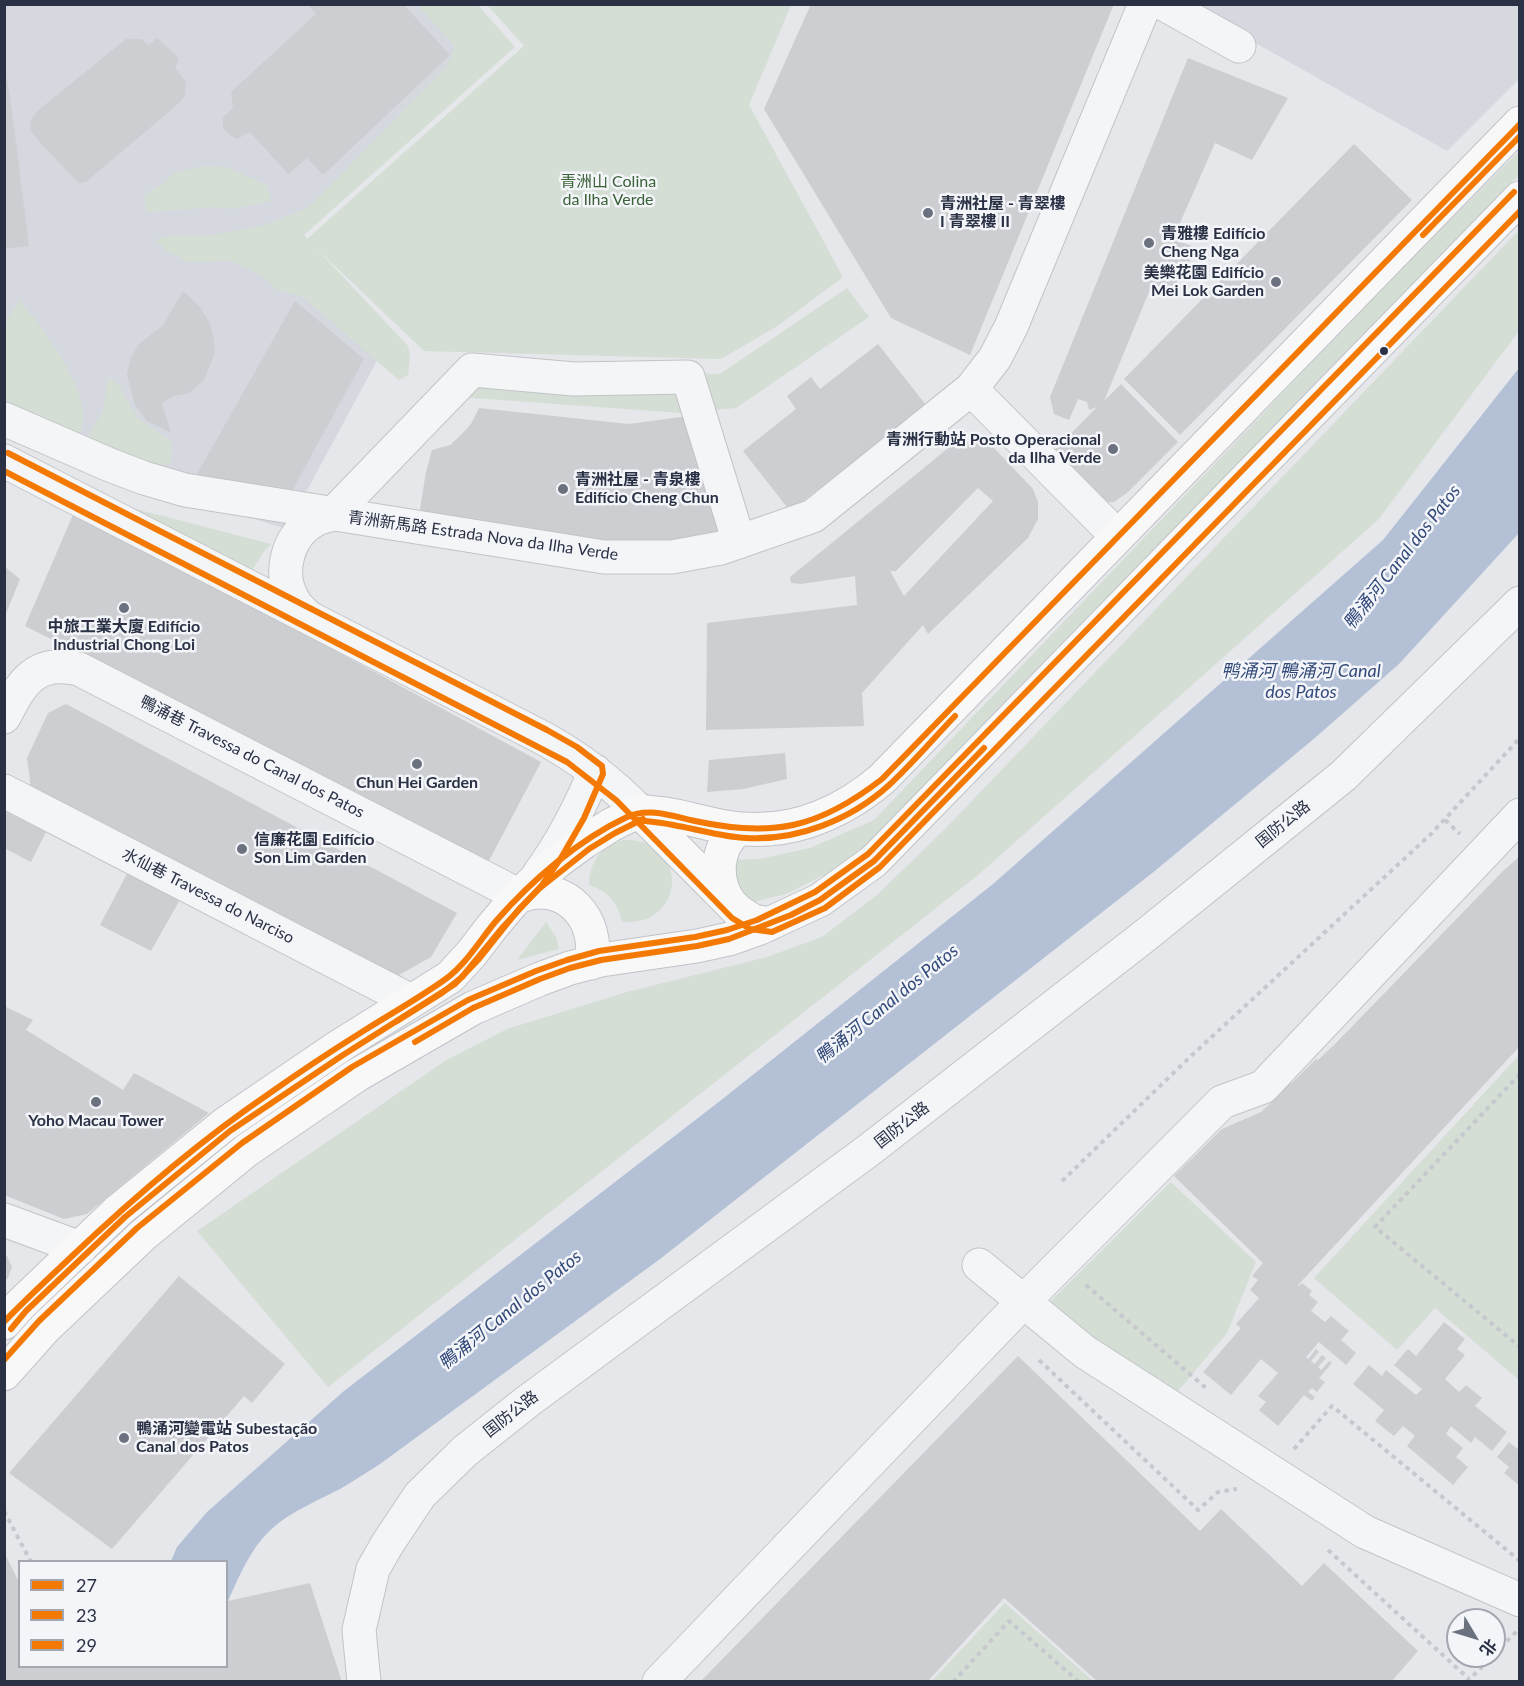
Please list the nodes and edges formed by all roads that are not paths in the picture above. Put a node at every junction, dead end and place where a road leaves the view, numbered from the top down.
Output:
1 (1145, 4) edge
2 (1164, 4) edge
3 (1239, 46) dead end
4 (1520, 123) edge
5 (1520, 198) edge
6 (971, 389) junction
7 (4, 419) edge
8 (4, 461) edge
9 (333, 514) junction
10 (1117, 536) junction
11 (739, 542) junction
12 (1520, 603) edge
13 (308, 617) junction
14 (4, 717) edge
15 (595, 771) junction
16 (4, 790) edge
17 (639, 811) junction
18 (1520, 815) edge
19 (739, 829) junction
20 (527, 888) junction
21 (732, 905) junction
22 (769, 924) junction
23 (591, 963) junction
24 (411, 1001) junction
25 (4, 1220) edge
26 (80, 1248) junction
27 (979, 1265) dead end
28 (1012, 1313) junction
29 (4, 1323) edge
30 (4, 1374) edge
31 (1520, 1600) edge
32 (364, 1682) edge
33 (659, 1682) edge

1 - 6 street, 青洲新馬路 Estrada Nova da Ilha Verde
2 - 3 street
4 - 10 main road
5 - 22 main road
6 - 10 street
6 - 11 street, 青洲新馬路 Estrada Nova da Ilha Verde
7 - 9 street, 青洲新馬路 Estrada Nova da Ilha Verde
8 - 13 street
9 - 11 street, 青洲新馬路 Estrada Nova da Ilha Verde
9 - 11 street
9 - 13 street
10 - 19 main road
12 - 32 street, 国防公路
13 - 15 street
14 - 20 street, 鴨涌巷 Travessa do Canal dos Patos
15 - 17 street
15 - 20 street
16 - 24 street, 水仙巷 Travessa do Narciso
17 - 19 main road
17 - 20 main road
17 - 21 main road
18 - 28 street
19 - 21 main road
20 - 23 main road
20 - 24 main road
21 - 22 main road
22 - 23 main road
23 - 30 main road
24 - 26 main road
25 - 26 street
26 - 29 main road
27 - 28 street
28 - 31 street
28 - 33 street

